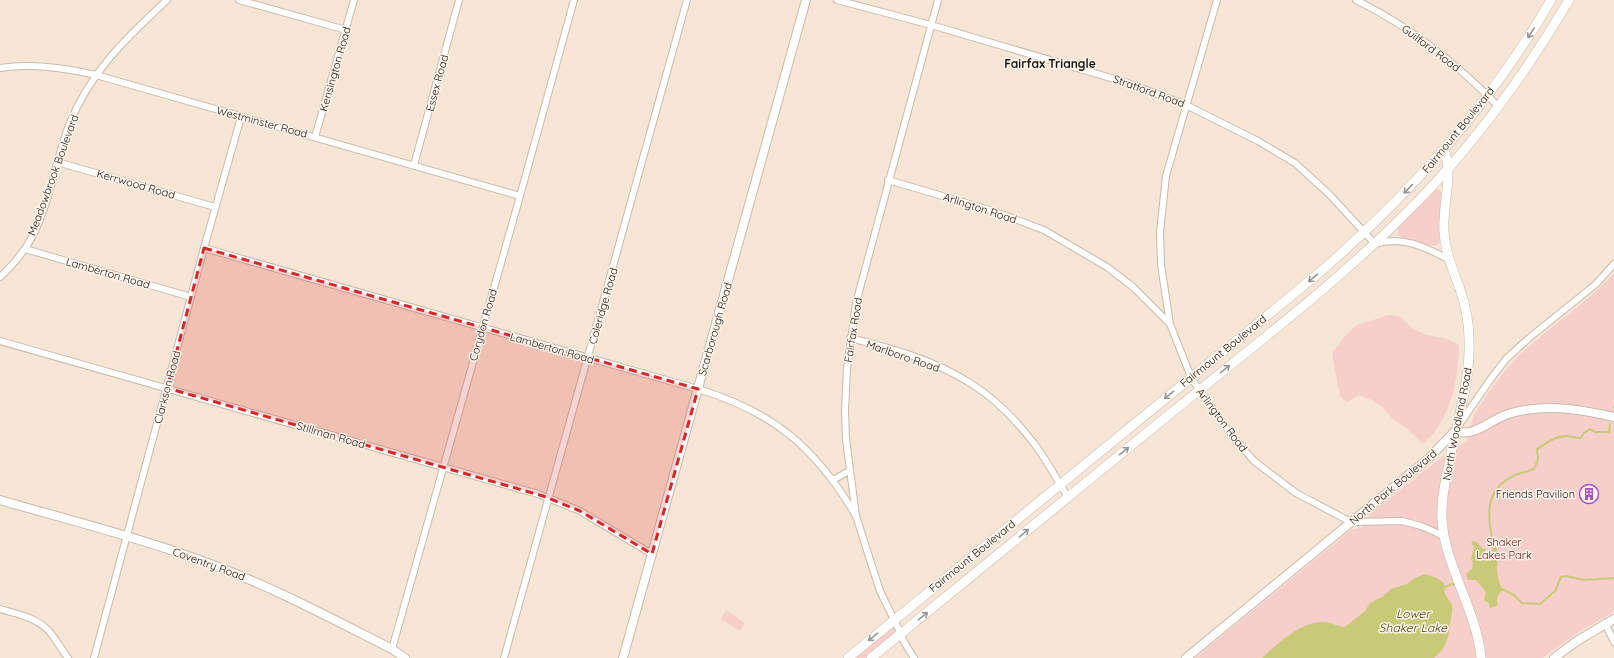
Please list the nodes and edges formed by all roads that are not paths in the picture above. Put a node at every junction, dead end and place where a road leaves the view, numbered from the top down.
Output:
1 (167, 0) edge
2 (239, 0) edge
3 (354, 0) edge
4 (459, 0) edge
5 (574, 0) edge
6 (687, 0) edge
7 (806, 0) edge
8 (837, 0) edge
9 (938, 0) edge
10 (1217, 0) edge
11 (1356, 0) edge
12 (1551, 0) edge
13 (1569, 0) edge
14 (931, 25) junction
15 (346, 30) junction
16 (0, 68) edge
17 (96, 76) junction
18 (1488, 95) junction
19 (1186, 105) junction
20 (1498, 106) junction
21 (241, 117) junction
22 (316, 137) junction
23 (1444, 150) junction
24 (57, 162) junction
25 (414, 165) junction
26 (1448, 168) junction
27 (888, 180) junction
28 (520, 196) junction
29 (216, 207) junction
30 (1364, 233) junction
31 (1374, 244) junction
32 (204, 248) junction
33 (25, 249) junction
34 (1448, 259) junction
35 (1614, 264) edge
36 (0, 277) edge
37 (191, 297) junction
38 (1170, 324) junction
39 (482, 328) junction
40 (850, 338) junction
41 (0, 341) edge
42 (588, 358) junction
43 (1191, 377) junction
44 (167, 388) junction
45 (698, 389) junction
46 (1199, 390) junction
47 (1614, 417) edge
48 (1455, 431) junction
49 (443, 467) junction
50 (849, 471) junction
51 (833, 480) junction
52 (1060, 484) junction
53 (1068, 497) junction
54 (548, 498) junction
55 (0, 500) edge
56 (856, 516) junction
57 (1350, 522) junction
58 (126, 537) junction
59 (1444, 538) junction
60 (652, 554) junction
61 (0, 609) edge
62 (1614, 619) edge
63 (894, 620) junction
64 (1605, 623) junction
65 (901, 634) junction
66 (1614, 642) edge
67 (392, 649) junction
68 (68, 658) edge
69 (94, 658) edge
70 (405, 658) edge
71 (504, 658) edge
72 (623, 658) edge
73 (848, 658) edge
74 (871, 658) edge
75 (914, 658) edge
76 (1186, 658) edge
77 (1481, 658) edge
78 (1554, 658) edge

1 - 17 street, Meadowbrook Boulevard
2 - 15 street
3 - 15 street, Kensington Road
4 - 25 street, Essex Road
5 - 28 street, Corydon Road
6 - 42 street, Coleridge Road
7 - 45 street, Scarborough Road
8 - 14 street, Stratford Road
9 - 14 street, Fairfax Road
10 - 19 street
11 - 18 street, Guilford Road
12 -> 18 main road, Fairmount Boulevard
13 - 20 main road, Fairmount Boulevard
14 - 19 street, Stratford Road
14 - 27 street, Fairfax Road
15 - 22 street, Kensington Road
16 - 17 street, Westminster Road
17 - 21 street, Westminster Road
17 - 24 street, Meadowbrook Boulevard
18 - 20 street, Guilford Road
18 - 23 main road, Fairmount Boulevard
19 - 30 street, Stratford Road
19 - 38 street
20 - 26 main road, Fairmount Boulevard
21 - 22 street, Westminster Road
21 - 29 street, Clarkson Road
22 - 25 street, Westminster Road
23 - 26 main road, North Woodland Road
23 -> 30 main road, Fairmount Boulevard
24 - 29 street, Kerrwood Road
24 - 33 street, Meadowbrook Boulevard
25 - 28 street, Westminster Road
26 - 31 main road, Fairmount Boulevard
26 - 34 main road, North Woodland Road
27 - 38 street, Arlington Road
27 - 40 street, Fairfax Road
28 - 39 street, Corydon Road
29 - 32 street, Clarkson Road
30 - 31 street, Stratford Road
30 -> 43 main road, Fairmount Boulevard
31 - 34 street
46 -> 31 main road, Fairmount Boulevard
32 - 37 street, Clarkson Road
32 - 39 street, Lamberton Road
33 - 36 street, Meadowbrook Boulevard
33 - 37 street, Lamberton Road
34 - 48 main road, North Woodland Road
35 - 48 street, North Park Boulevard
37 - 44 street, Clarkson Road
38 - 43 street, Arlington Road
39 - 42 street, Lamberton Road
39 - 49 street, Corydon Road
40 - 50 street, Fairfax Road
40 - 52 street, Marlboro Road
41 - 44 street, Stillman Road
42 - 45 street, Lamberton Road
42 - 54 street, Coleridge Road
43 - 46 street, Arlington Road
43 -> 52 main road, Fairmount Boulevard
44 - 49 street, Stillman Road
44 - 58 street, Clarkson Road
45 - 51 street, Lamberton Road
45 - 60 street, Scarborough Road
53 -> 46 main road, Fairmount Boulevard
46 - 57 street, Arlington Road
47 - 48 street
48 - 57 street, North Park Boulevard
48 - 59 main road, North Woodland Road
49 - 54 street, Stillman Road
49 - 67 street, Corydon Road
50 - 51 street
50 - 56 street, Fairfax Road
51 - 56 street, Lamberton Road
52 - 53 street, Marlboro Road
52 - 63 main road, Fairmount Boulevard
65 -> 53 main road, Fairmount Boulevard
54 - 60 street, Stillman Road
54 - 71 street, Coleridge Road
55 - 58 street, Coventry Road
56 - 63 street, Fairfax Road
57 - 59 street, Arlington Road
57 - 76 street, North Park Boulevard
58 - 67 street, Coventry Road
58 - 69 street, Clarkson Road
59 - 77 main road, North Woodland Road
60 - 72 street, Scarborough Road
61 - 68 street
62 - 64 street
63 - 65 street, Fairfax Road
63 -> 73 main road, Fairmount Boulevard
64 - 66 street
64 - 78 street
65 - 74 main road, Fairmount Boulevard
65 - 75 street, Fairfax Road
67 - 70 street, Coventry Road

